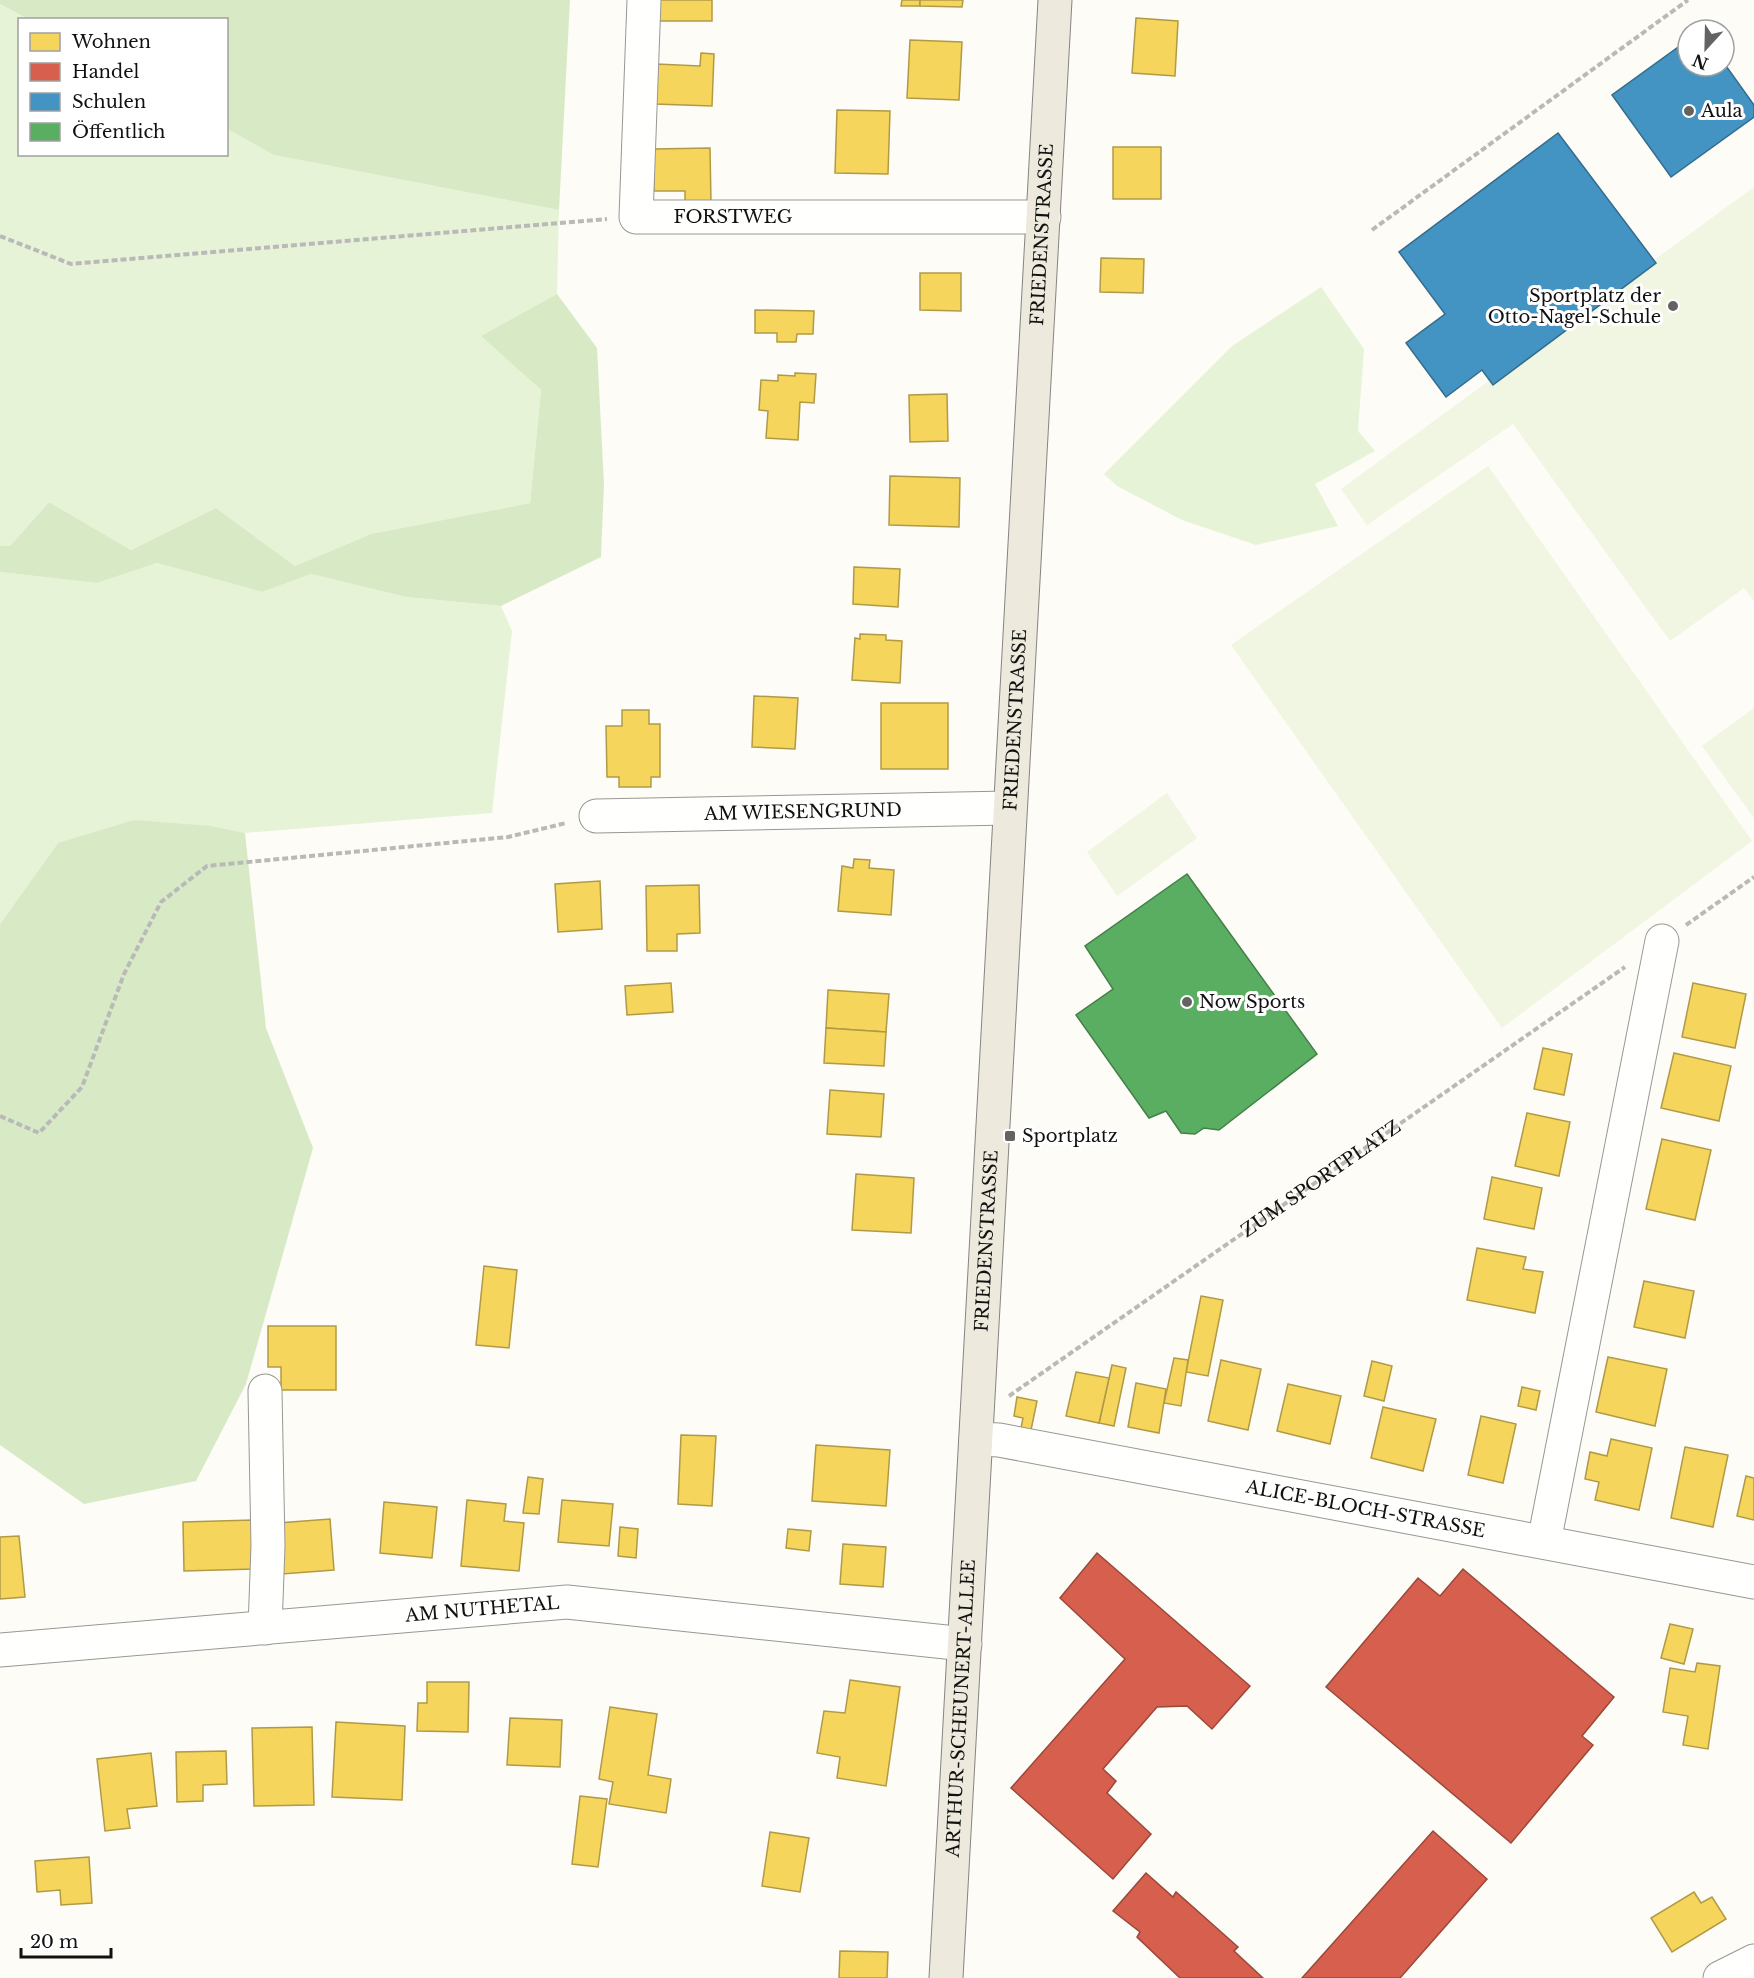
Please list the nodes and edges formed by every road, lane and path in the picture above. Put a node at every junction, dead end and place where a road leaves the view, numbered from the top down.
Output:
1 (644, 0) edge
2 (1055, 0) edge
3 (1688, 0) edge
4 (636, 217) junction
5 (1044, 217) junction
6 (1372, 230) dead end
7 (0, 236) edge
8 (1009, 808) junction
9 (596, 816) joint
10 (1754, 877) edge
11 (1662, 941) junction
12 (0, 1116) edge
13 (265, 1391) dead end
14 (976, 1426) junction
15 (1544, 1542) junction
16 (1754, 1581) edge
17 (265, 1628) junction
18 (965, 1644) junction
19 (0, 1650) edge
20 (1754, 1961) edge
21 (946, 1978) edge
22 (1720, 1978) edge

1 - 4 street
2 - 5 main road, FRIEDENSTRASSE
3 - 6 path
4 - 5 street, FORSTWEG
4 - 7 path
5 - 8 main road, FRIEDENSTRASSE
8 - 9 street, AM WIESENGRUND
8 - 14 main road, FRIEDENSTRASSE
9 - 12 path
10 - 11 path, ZUM SPORTPLATZ
11 - 14 path, ZUM SPORTPLATZ
11 - 15 street
13 - 17 street
14 - 15 street, ALICE-BLOCH-STRASSE
14 - 18 main road, ARTHUR-SCHEUNERT-ALLEE
15 - 16 street, ALICE-BLOCH-STRASSE
17 - 18 street, AM NUTHETAL
17 - 19 street, AM NUTHETAL
18 - 21 main road, ARTHUR-SCHEUNERT-ALLEE
20 - 22 street

